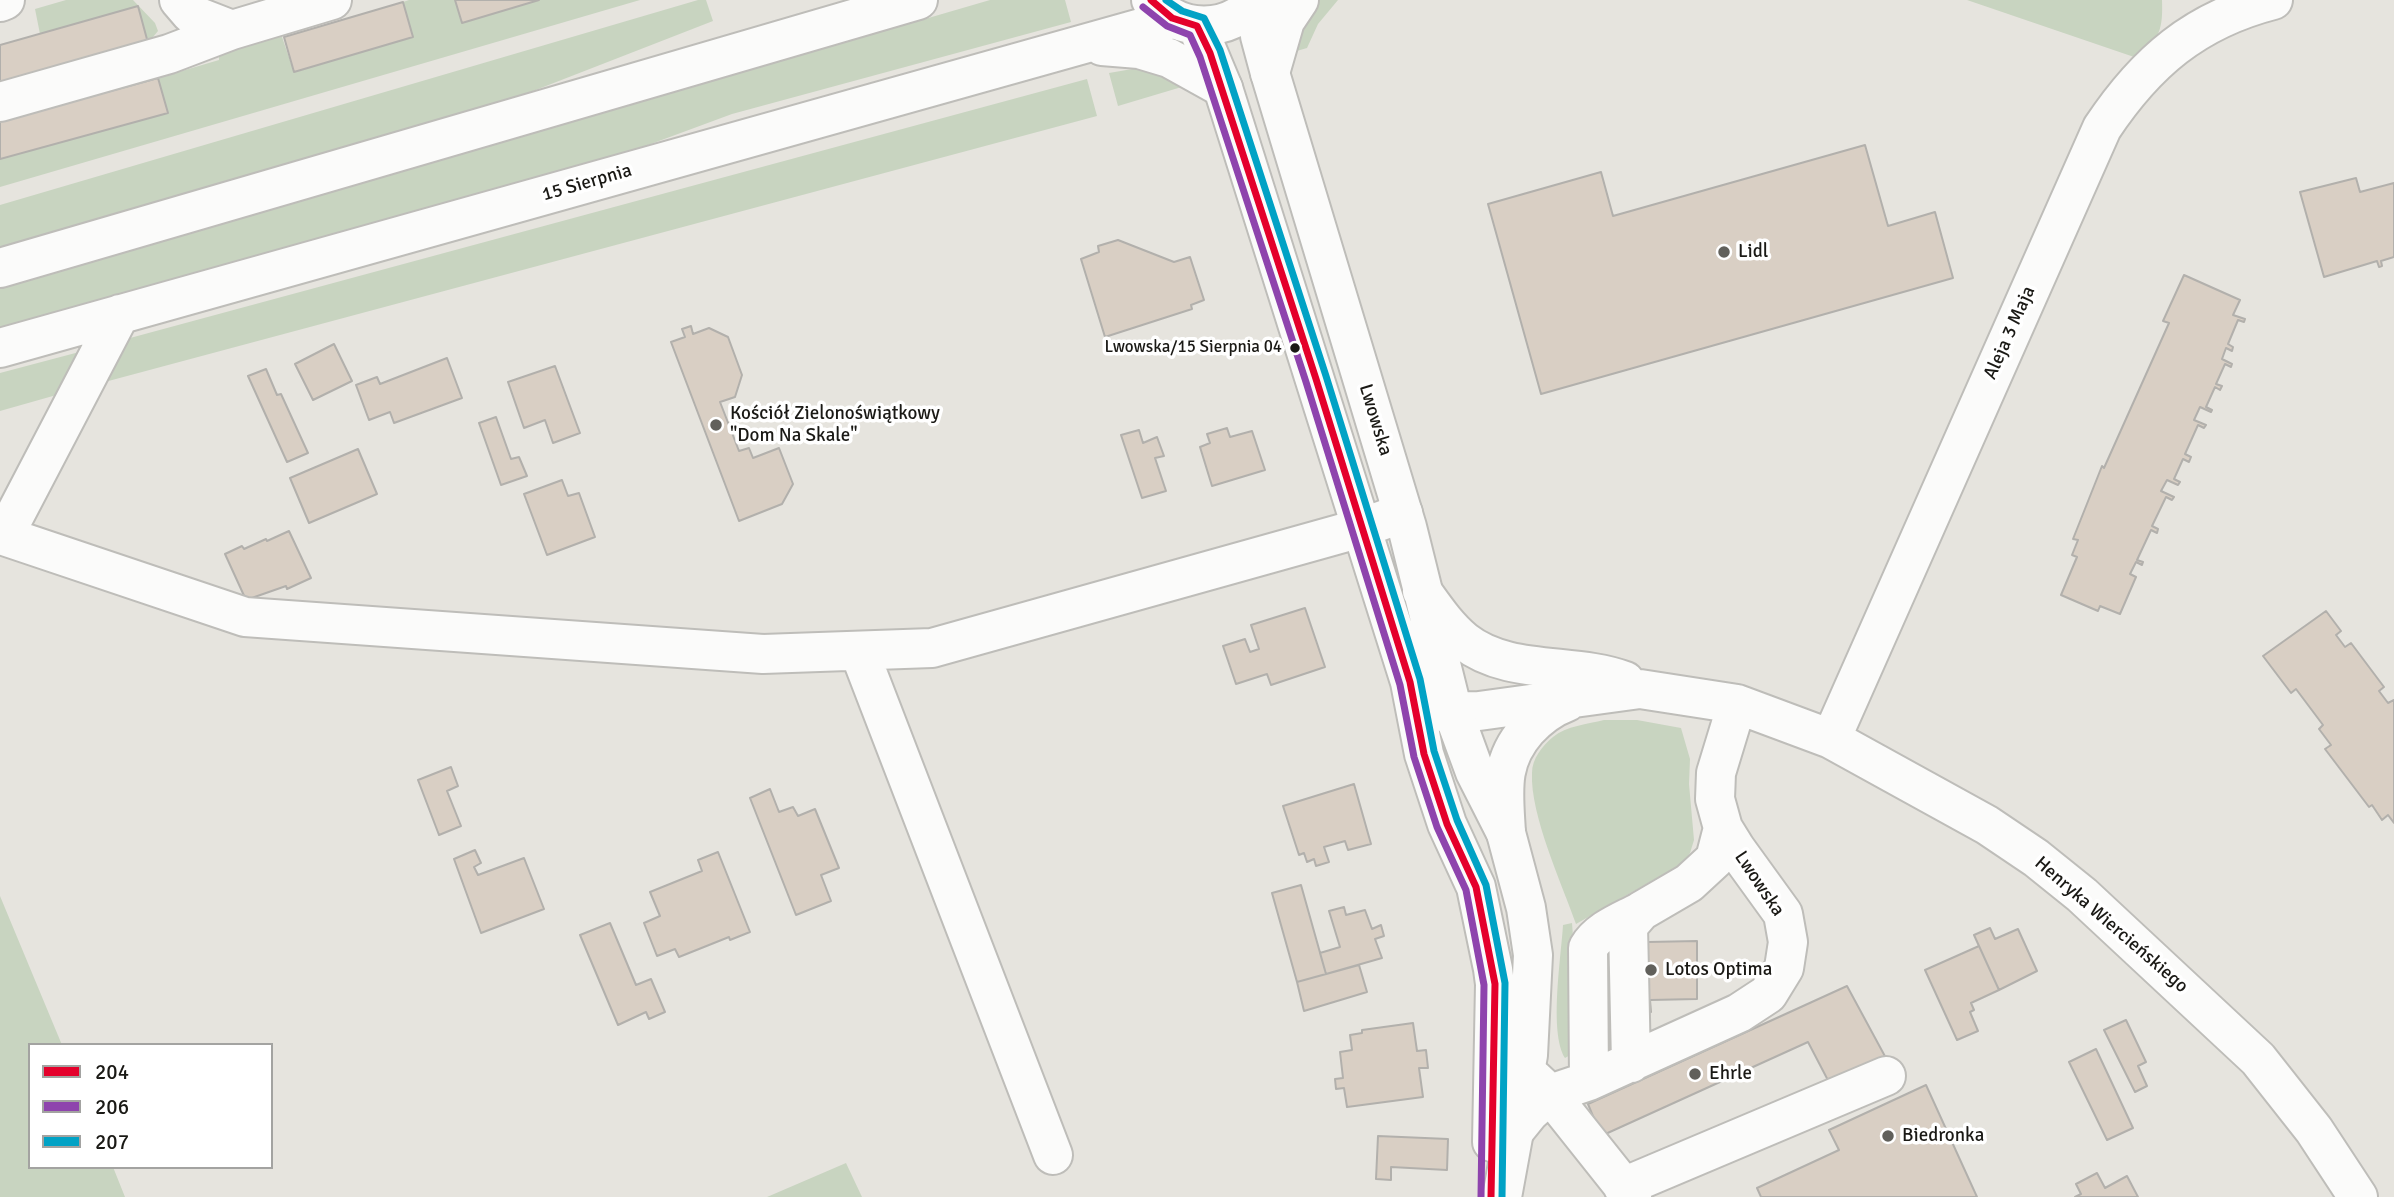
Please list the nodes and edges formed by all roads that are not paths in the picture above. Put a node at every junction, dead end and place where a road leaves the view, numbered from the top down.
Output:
1 (179, 0) edge
2 (258, 0) edge
3 (332, 0) edge
4 (918, 0) edge
5 (1299, 0) edge
6 (2273, 0) edge
7 (1257, 1) edge
8 (1174, 15) edge
9 (232, 30) junction
10 (1089, 44) junction
11 (1270, 73) junction
12 (1223, 88) junction
13 (0, 102) edge
14 (0, 268) edge
15 (120, 314) junction
16 (0, 348) edge
17 (1403, 513) junction
18 (1361, 528) junction
19 (2, 536) edge
20 (1422, 591) junction
21 (859, 651) junction
22 (1526, 664) junction
23 (1640, 689) junction
24 (1431, 695) junction
25 (1583, 696) junction
26 (1737, 704) junction
27 (1831, 739) junction
28 (1723, 828) junction
29 (1507, 833) junction
30 (1641, 911) junction
31 (1495, 984) junction
32 (1631, 1063) junction
33 (1886, 1076) dead end
34 (1538, 1081) junction
35 (1590, 1081) junction
36 (1053, 1155) dead end
37 (1628, 1192) edge
38 (1491, 1197) edge
39 (1502, 1197) edge
40 (2358, 1197) edge

1 - 9 street
2 - 9 street
3 - 9 street
4 - 14 street
5 - 11 street
6 - 27 street, Aleja 3 Maja
7 - 8 street, 15 Sierpnia
7 - 11 street, Lwowska
8 - 10 street, 15 Sierpnia
8 - 12 street, Lwowska
9 - 13 street
10 - 12 street
10 - 15 street, 15 Sierpnia
11 - 17 street, Lwowska
12 - 18 street, Lwowska
15 - 16 street, 15 Sierpnia
15 - 19 street
17 - 18 street
17 - 20 street, Lwowska
18 - 21 street
18 - 24 street, Lwowska
19 - 21 street
20 - 22 street, Henryka Wiercieńskiego
20 - 24 street, Lwowska
21 - 36 street
22 - 23 street, Henryka Wiercieńskiego
22 - 24 street, Henryka Wiercieńskiego
23 - 25 street, Henryka Wiercieńskiego
23 - 26 street, Henryka Wiercieńskiego
24 - 25 street, Henryka Wiercieńskiego
24 - 29 street, Lwowska
24 - 31 street, Lwowska
25 - 29 street, Lwowska
26 - 27 street, Henryka Wiercieńskiego
26 - 28 street, Lwowska
27 - 40 street, Henryka Wiercieńskiego
28 - 30 street
28 - 32 street, Lwowska
29 - 34 street, Lwowska
30 - 32 street
30 - 35 street
31 - 34 street, Lwowska
31 - 38 street, Lwowska
32 - 35 street, Lwowska
33 - 37 street
34 - 35 street, Lwowska
34 - 37 street
34 - 39 street, Lwowska

